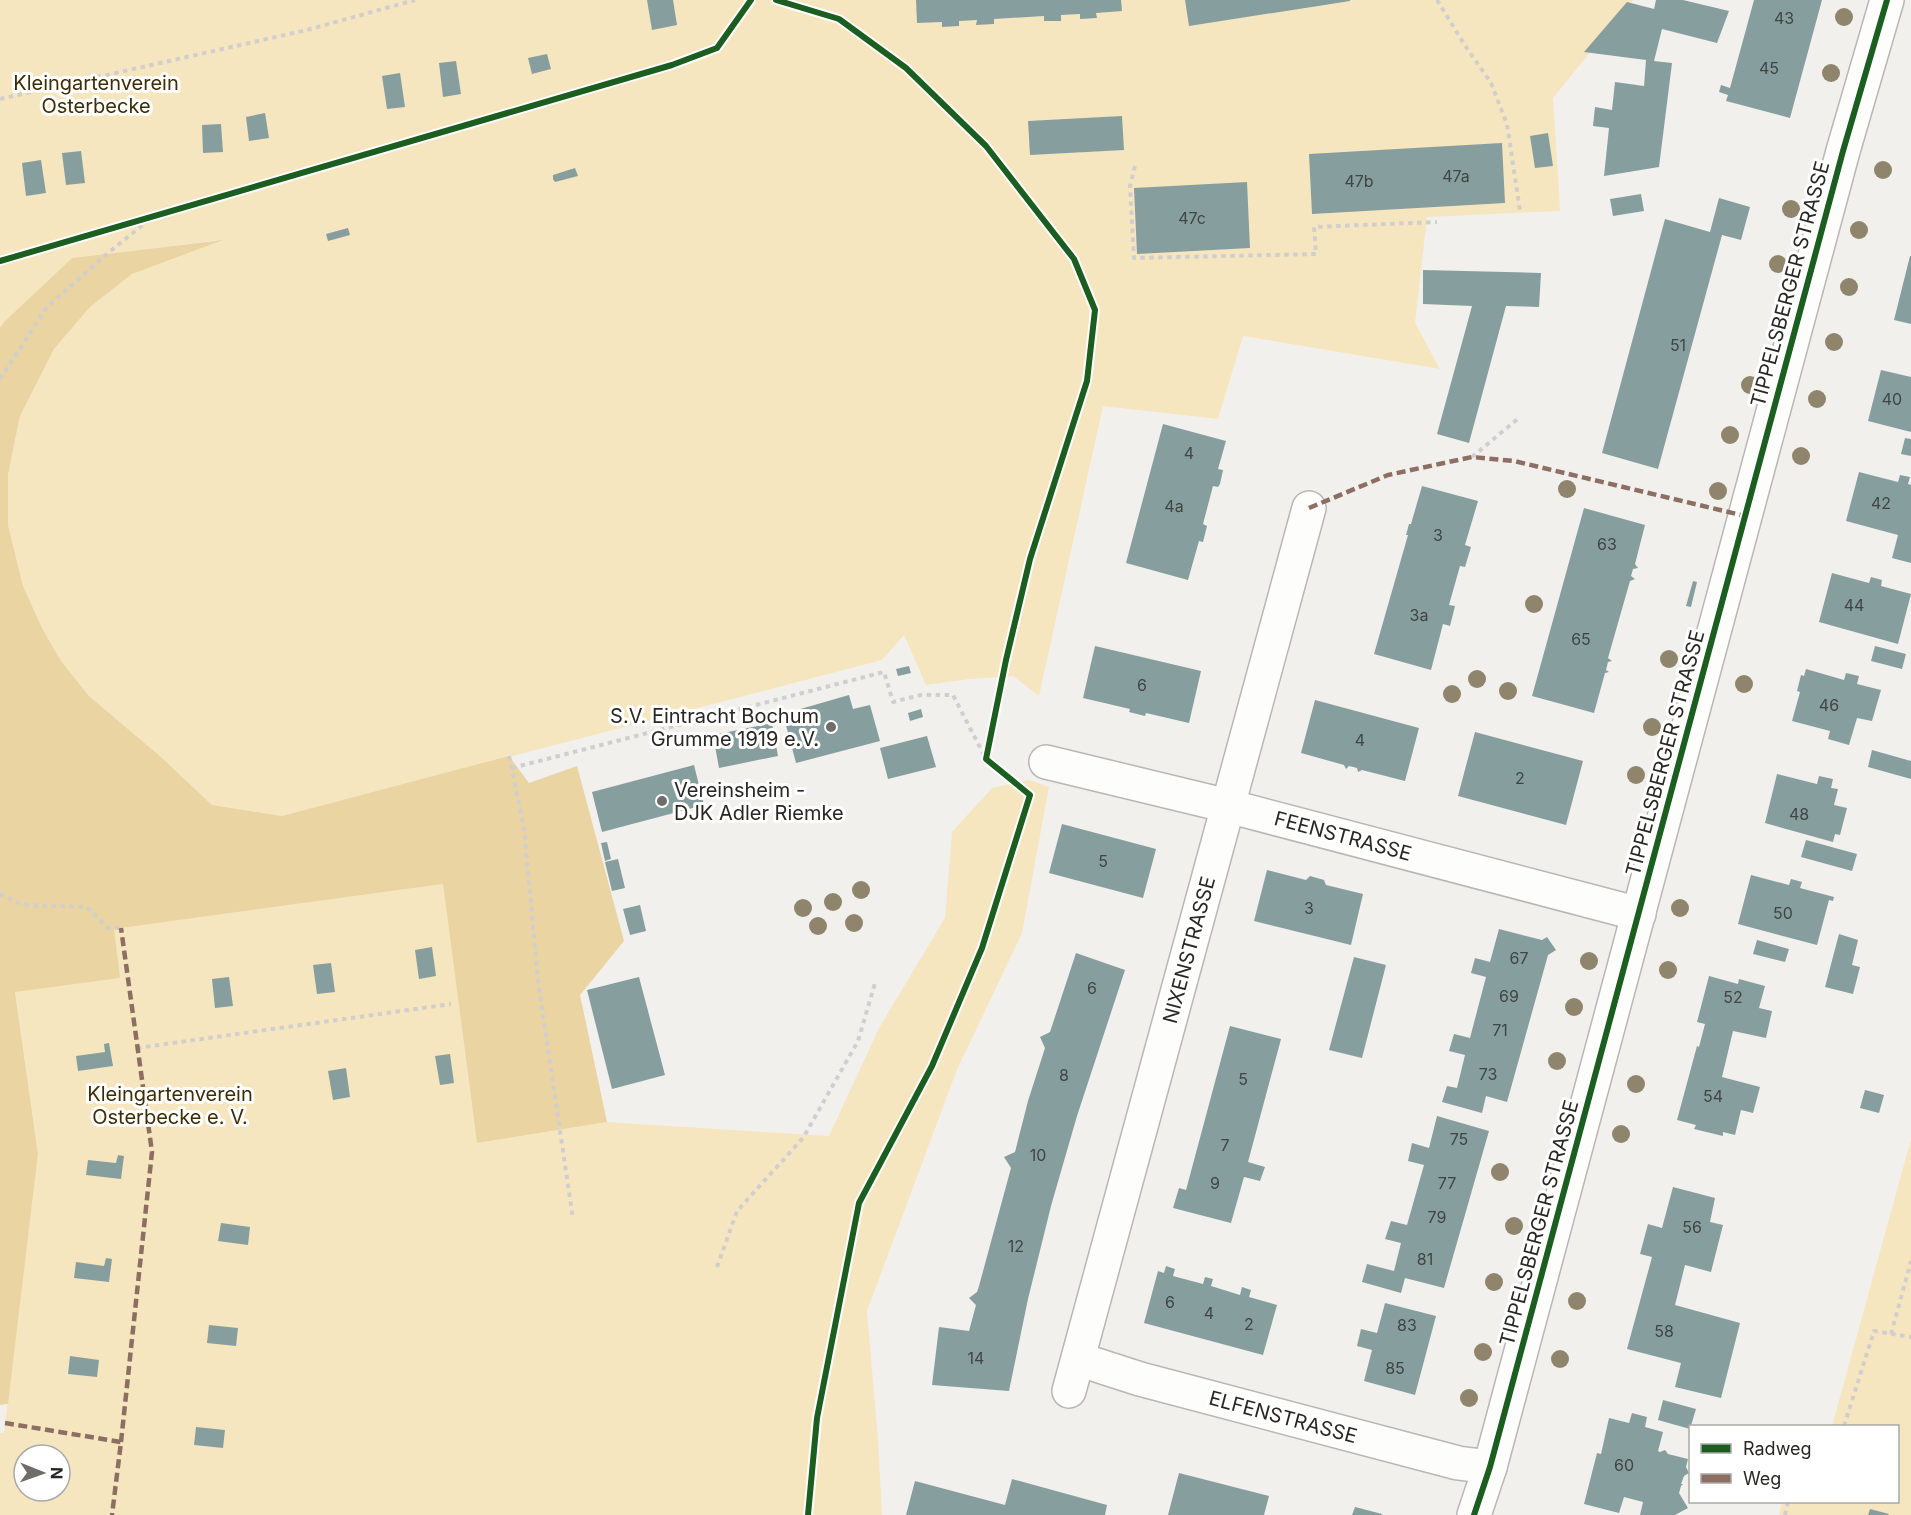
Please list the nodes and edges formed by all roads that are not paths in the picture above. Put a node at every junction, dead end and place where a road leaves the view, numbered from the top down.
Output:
1 (1887, 0) edge
2 (1309, 508) dead end
3 (1046, 762) dead end
4 (1228, 806) junction
5 (1639, 914) junction
6 (1078, 1359) junction
7 (1069, 1391) dead end
8 (1490, 1467) junction
9 (1474, 1515) edge

1 - 5 street, TIPPELSBERGER STRASSE
2 - 4 street, NIXENSTRASSE
3 - 4 street, FEENSTRASSE
4 - 5 street, FEENSTRASSE
4 - 6 street, NIXENSTRASSE
5 - 8 street, TIPPELSBERGER STRASSE
6 - 7 street, NIXENSTRASSE
6 - 8 street, ELFENSTRASSE
8 - 9 street, TIPPELSBERGER STRASSE

